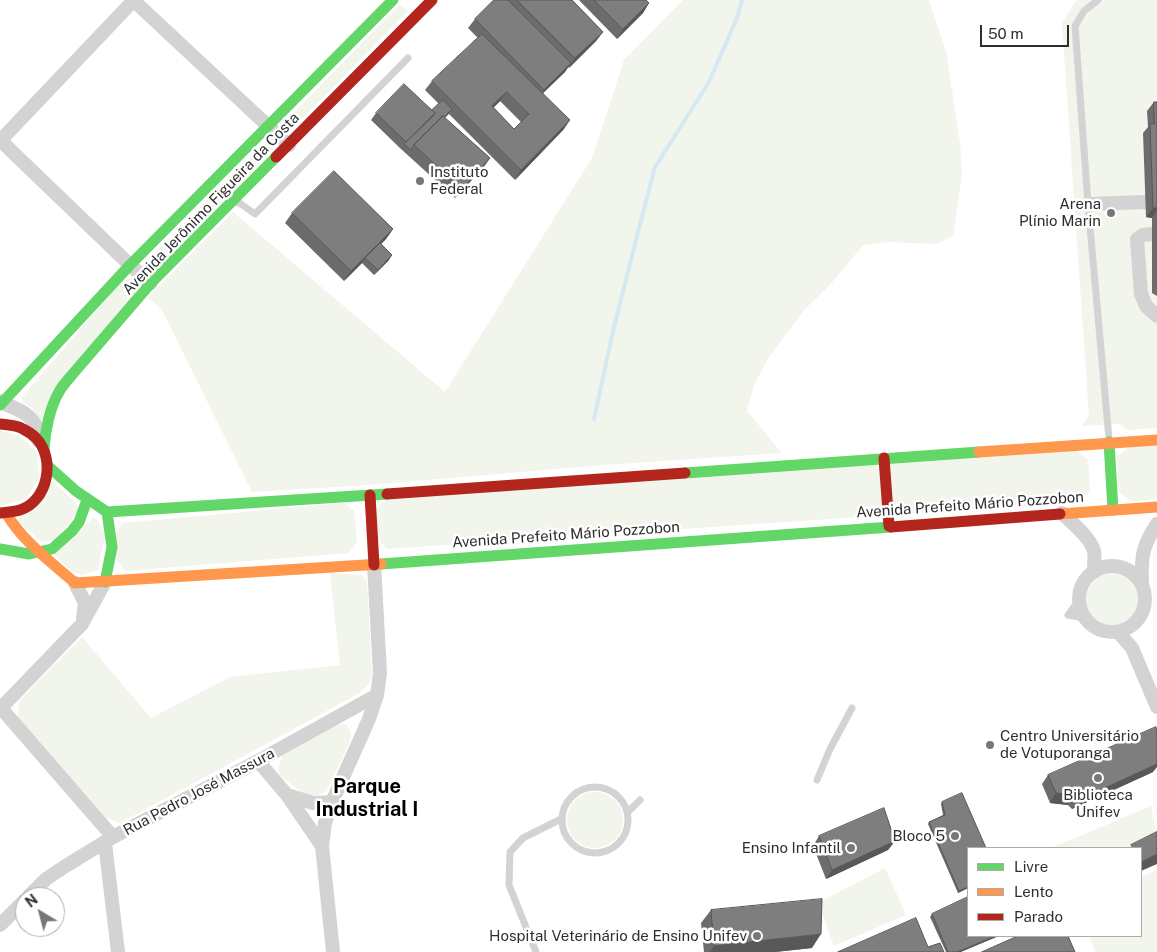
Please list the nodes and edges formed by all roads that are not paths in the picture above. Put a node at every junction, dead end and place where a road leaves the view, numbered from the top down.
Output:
1 (133, 0) edge
2 (393, 0) edge
3 (1098, 0) edge
4 (426, 2) edge
5 (408, 58) dead end
6 (268, 126) junction
7 (0, 141) edge
8 (289, 145) junction
9 (233, 201) junction
10 (1146, 202) dead end
11 (1088, 204) junction
12 (1152, 234) dead end
13 (130, 265) junction
14 (152, 283) junction
15 (1157, 316) edge
16 (1, 403) edge
17 (0, 424) edge
18 (1157, 440) edge
19 (1109, 442) junction
20 (41, 444) junction
21 (884, 458) junction
22 (48, 466) junction
23 (370, 495) junction
24 (87, 500) junction
25 (1157, 507) edge
26 (1113, 510) junction
27 (107, 512) junction
28 (3, 513) edge
29 (1062, 514) junction
30 (1157, 524) edge
31 (889, 526) junction
32 (0, 548) edge
33 (40, 552) junction
34 (374, 565) junction
35 (1094, 572) junction
36 (105, 582) junction
37 (75, 583) junction
38 (1142, 584) junction
39 (82, 624) junction
40 (1133, 625) junction
41 (1118, 632) junction
42 (1132, 648) junction
43 (377, 695) junction
44 (1157, 706) edge
45 (0, 708) edge
46 (852, 708) dead end
47 (258, 761) junction
48 (817, 780) dead end
49 (288, 796) junction
50 (332, 802) junction
51 (625, 804) junction
52 (628, 812) junction
53 (561, 819) junction
54 (109, 840) junction
55 (322, 846) junction
56 (38, 887) edge
57 (15, 909) edge
58 (0, 925) edge
59 (118, 952) edge
60 (333, 952) edge
61 (536, 952) edge

1 - 6 street
1 - 7 street
2 - 6 street, Avenida Jerônimo Figueira da Costa
3 - 11 lane
4 - 8 street, Avenida Jerônimo Figueira da Costa
5 - 9 lane
6 - 8 street
6 - 13 street, Avenida Jerônimo Figueira da Costa
7 - 13 street
8 - 9 street, Avenida Jerônimo Figueira da Costa
9 - 14 street, Avenida Jerônimo Figueira da Costa
10 - 11 street
11 - 19 lane
12 - 15 street
13 - 14 street
13 - 16 street, Avenida Jerônimo Figueira da Costa
14 - 20 street, Avenida Jerônimo Figueira da Costa
16 - 20 street
17 - 20 street
18 - 19 street
19 - 21 street
19 - 26 street
20 - 22 street
21 - 23 street
21 - 31 street
22 - 24 street
22 - 28 street
23 - 27 street
23 - 34 street
24 - 27 street
24 - 33 street
25 - 26 street, Avenida Prefeito Mário Pozzobon
26 - 29 street, Avenida Prefeito Mário Pozzobon
27 - 36 street
28 - 33 street
29 - 31 street, Avenida Prefeito Mário Pozzobon
29 - 35 street
30 - 38 street
31 - 34 street, Avenida Prefeito Mário Pozzobon
32 - 33 street
33 - 37 street
34 - 36 street, Avenida Prefeito Mário Pozzobon
34 - 43 street
35 - 38 street
35 - 41 street
36 - 37 street, Avenida Prefeito Mário Pozzobon
36 - 39 street
37 - 39 street
38 - 40 street
39 - 45 street
40 - 41 street
40 - 42 street
41 - 42 street
42 - 44 street
43 - 47 street, Rua Pedro José Massura
43 - 50 street
45 - 54 street
46 - 48 lane
47 - 49 street
47 - 54 street, Rua Pedro José Massura
49 - 50 street
49 - 55 street
50 - 55 street
51 - 52 lane
51 - 52 lane
51 - 53 lane
52 - 53 lane
53 - 61 lane
54 - 56 street, Rua Pedro José Massura
54 - 59 street
55 - 60 street
57 - 58 street, Rua Pedro José Massura

